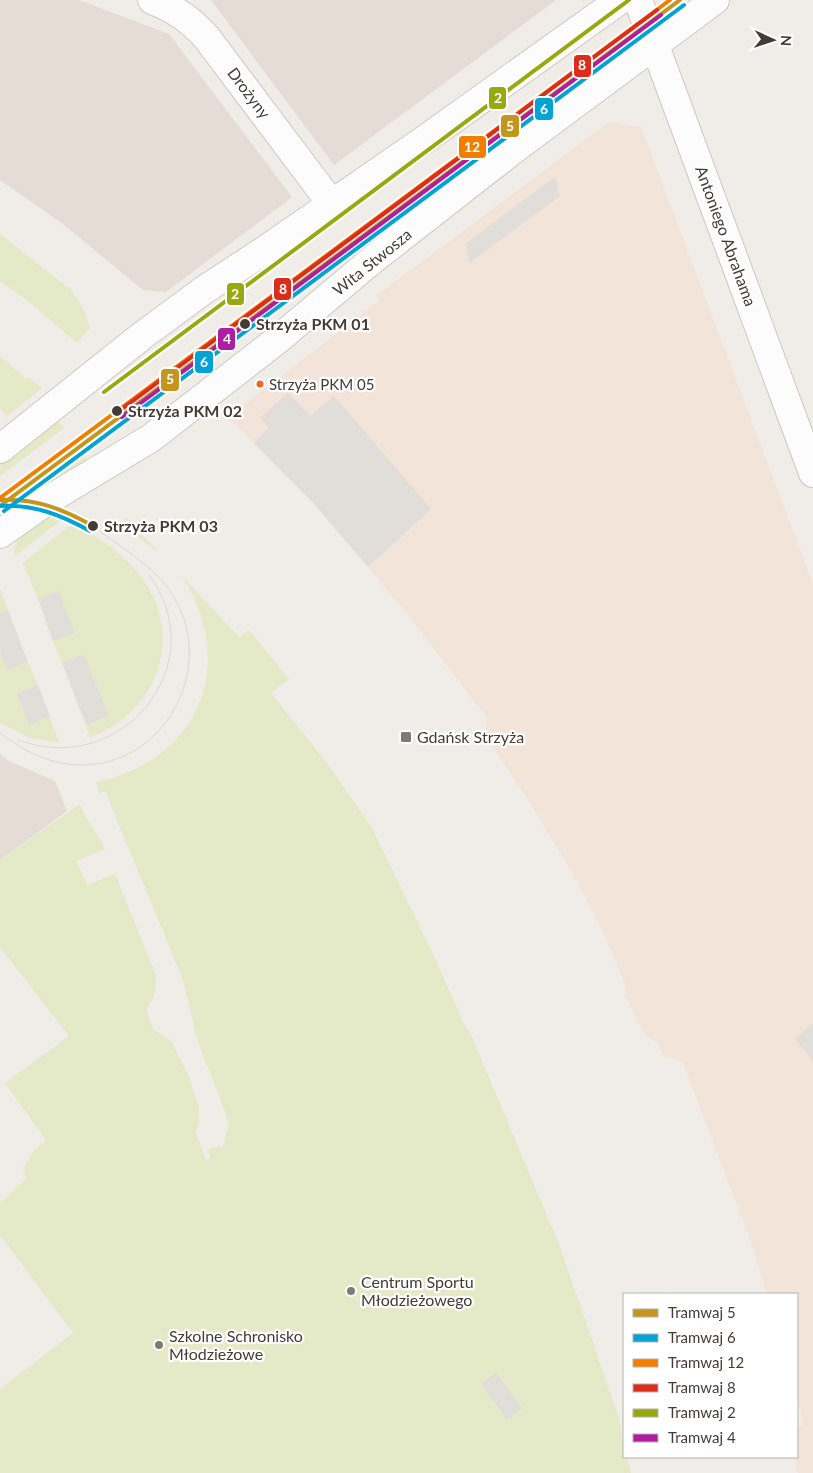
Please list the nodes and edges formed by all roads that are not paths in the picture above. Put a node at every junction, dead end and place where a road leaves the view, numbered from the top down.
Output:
1 (152, 0) edge
2 (620, 0) edge
3 (638, 0) edge
4 (715, 0) edge
5 (655, 45) junction
6 (331, 204) junction
7 (0, 449) edge
8 (813, 473) edge
9 (0, 534) edge

1 - 6 street, Drożyny
2 - 6 street
3 - 5 street, Antoniego Abrahama
4 - 5 street, Wita Stwosza
5 - 8 street, Antoniego Abrahama
5 - 9 street, Wita Stwosza
6 - 7 street

